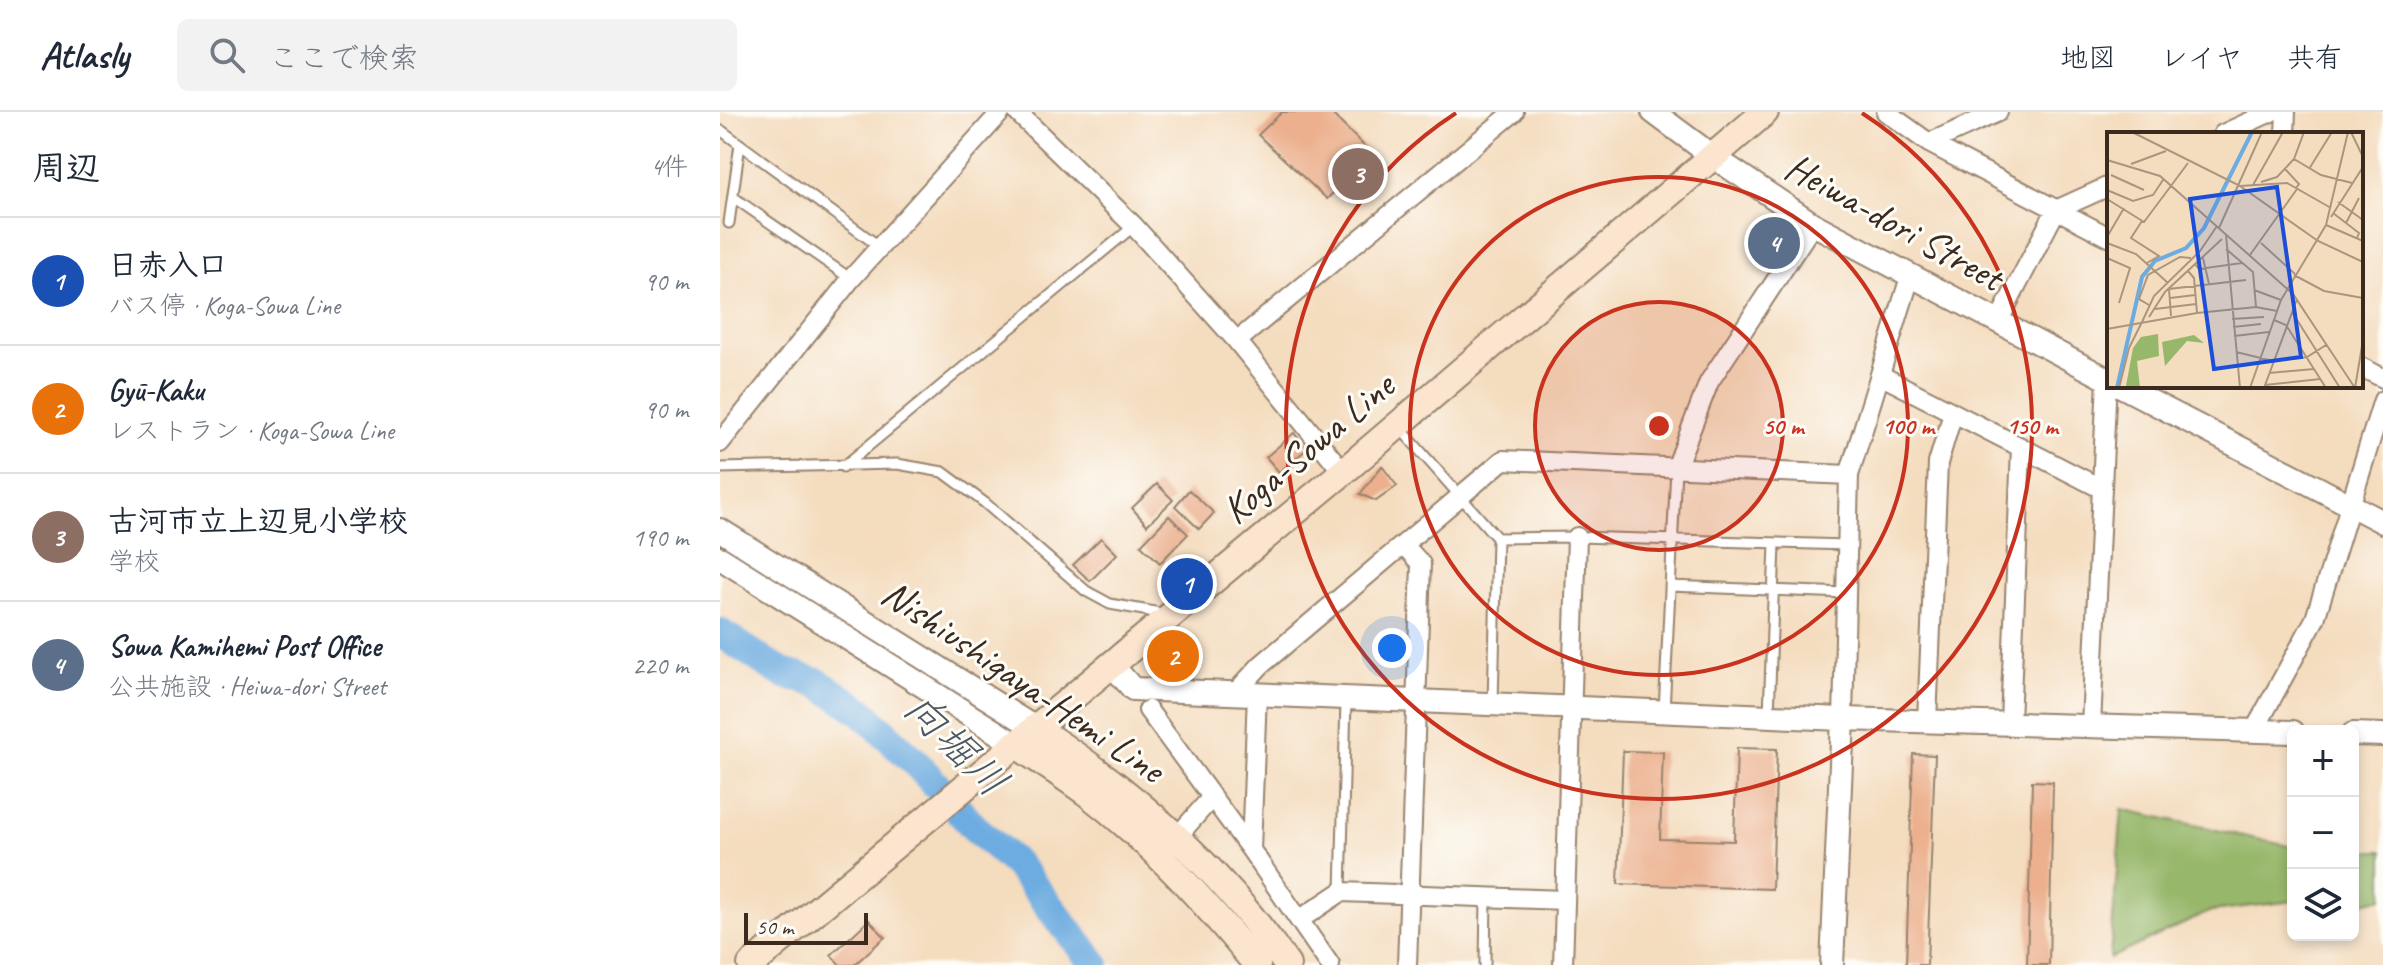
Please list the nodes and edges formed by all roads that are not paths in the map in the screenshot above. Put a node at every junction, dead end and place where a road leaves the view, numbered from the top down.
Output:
1 (1001, 112) edge
2 (1017, 112) edge
3 (1514, 112) edge
4 (1653, 112) edge
5 (1765, 112) edge
6 (1886, 112) edge
7 (1998, 112) edge
8 (2271, 112) edge
9 (2286, 112) edge
10 (722, 131) edge
11 (2227, 132) edge
12 (2285, 132) edge
13 (1929, 143) junction
14 (740, 144) junction
15 (1715, 158) junction
16 (2107, 187) edge
17 (733, 197) junction
18 (2056, 210) junction
19 (729, 223) dead end
20 (1813, 224) junction
21 (1134, 226) junction
22 (2107, 236) edge
23 (880, 247) junction
24 (1910, 277) junction
25 (851, 279) junction
26 (1998, 322) junction
27 (1237, 341) junction
28 (2363, 368) edge
29 (1880, 375) junction
30 (2383, 378) edge
31 (2107, 379) edge
32 (2111, 388) edge
33 (2124, 388) edge
34 (2383, 400) edge
35 (1953, 413) junction
36 (1398, 426) junction
37 (720, 443) edge
38 (2021, 447) junction
39 (843, 467) junction
40 (720, 468) edge
41 (1676, 468) junction
42 (1343, 472) junction
43 (1849, 475) junction
44 (2102, 489) junction
45 (1462, 497) junction
46 (2350, 505) junction
47 (2383, 522) edge
48 (720, 530) edge
49 (1577, 537) junction
50 (1497, 538) junction
51 (1672, 540) junction
52 (1775, 543) junction
53 (1848, 545) junction
54 (1405, 546) junction
55 (720, 558) edge
56 (1670, 586) junction
57 (1773, 590) junction
58 (1846, 593) junction
59 (1169, 615) junction
60 (1111, 664) junction
61 (1246, 693) junction
62 (1346, 697) junction
63 (1414, 700) junction
64 (1493, 704) junction
65 (1571, 707) junction
66 (1148, 710) dead end
67 (1664, 712) junction
68 (1769, 716) junction
69 (1843, 719) junction
70 (1927, 721) junction
71 (2010, 723) junction
72 (2091, 726) junction
73 (2254, 731) junction
74 (2287, 732) edge
75 (2359, 734) edge
76 (2383, 735) edge
77 (1025, 736) junction
78 (1212, 797) junction
79 (1176, 838) junction
80 (1251, 850) junction
81 (1341, 892) junction
82 (1411, 894) junction
83 (1486, 897) junction
84 (1565, 900) junction
85 (1299, 920) junction
86 (751, 965) edge
87 (1257, 965) edge
88 (1287, 965) edge
89 (1330, 965) edge
90 (1407, 965) edge
91 (1485, 965) edge
92 (1563, 965) edge
93 (1832, 965) edge

1 - 23 street
2 - 21 street
3 - 27 street
4 - 15 street, Heiwa-dori Street
5 - 15 main road, Koga-Sowa Line
6 - 13 street
7 - 13 street
8 - 11 street
9 - 12 street
10 - 14 lane
13 - 18 street
14 - 17 lane
14 - 23 lane
15 - 20 street, Heiwa-dori Street
15 - 36 main road, Koga-Sowa Line
16 - 18 street
17 - 19 lane
17 - 25 lane
18 - 22 street
18 - 26 street
20 - 24 street, Heiwa-dori Street
20 - 41 street
21 - 27 street
21 - 39 lane
23 - 25 street
24 - 26 street, Heiwa-dori Street
24 - 29 street
25 - 37 street
26 - 31 street, Heiwa-dori Street
27 - 42 street
28 - 30 street
29 - 35 street
29 - 43 street
32 - 44 street
33 - 46 street, Heiwa-dori Street
34 - 46 street
35 - 38 street
35 - 70 street
36 - 42 main road, Koga-Sowa Line
36 - 45 lane
38 - 44 street
38 - 71 street
39 - 40 lane
39 - 59 lane
41 - 43 street
41 - 45 street
41 - 51 lane
42 - 59 main road, Koga-Sowa Line
43 - 53 street
44 - 72 street
45 - 50 lane
45 - 54 street
46 - 47 street, Heiwa-dori Street
46 - 73 street
48 - 77 street, Nishiushigaya-Hemi Line
49 - 50 lane
49 - 51 lane
49 - 65 street
50 - 64 lane
51 - 52 lane
51 - 56 lane
52 - 53 lane
52 - 57 lane
53 - 58 street
54 - 61 street
54 - 63 street
55 - 77 street, Nishiushigaya-Hemi Line
56 - 57 lane
56 - 67 lane
57 - 58 lane
57 - 68 lane
58 - 69 street
59 - 60 main road, Koga-Sowa Line
60 - 61 street
60 - 77 main road, Koga-Sowa Line
61 - 62 street
61 - 80 street
62 - 63 street
62 - 81 lane
63 - 64 street
63 - 82 street
64 - 65 street
65 - 67 street
65 - 84 street
66 - 78 street
67 - 68 street
68 - 69 street
69 - 70 street
69 - 93 street
70 - 71 street
71 - 72 street
72 - 73 street
73 - 74 street
75 - 76 street
77 - 79 main road, Nishiushigaya-Hemi Line
77 - 86 main road, Koga-Sowa Line
77 - 87 main road, Nishiushigaya-Hemi Line
78 - 79 street
78 - 80 street
79 - 88 main road, Nishiushigaya-Hemi Line
80 - 85 street
81 - 82 street
81 - 85 street
82 - 83 street
82 - 90 street
83 - 84 street
83 - 91 lane
84 - 92 street
85 - 89 street

